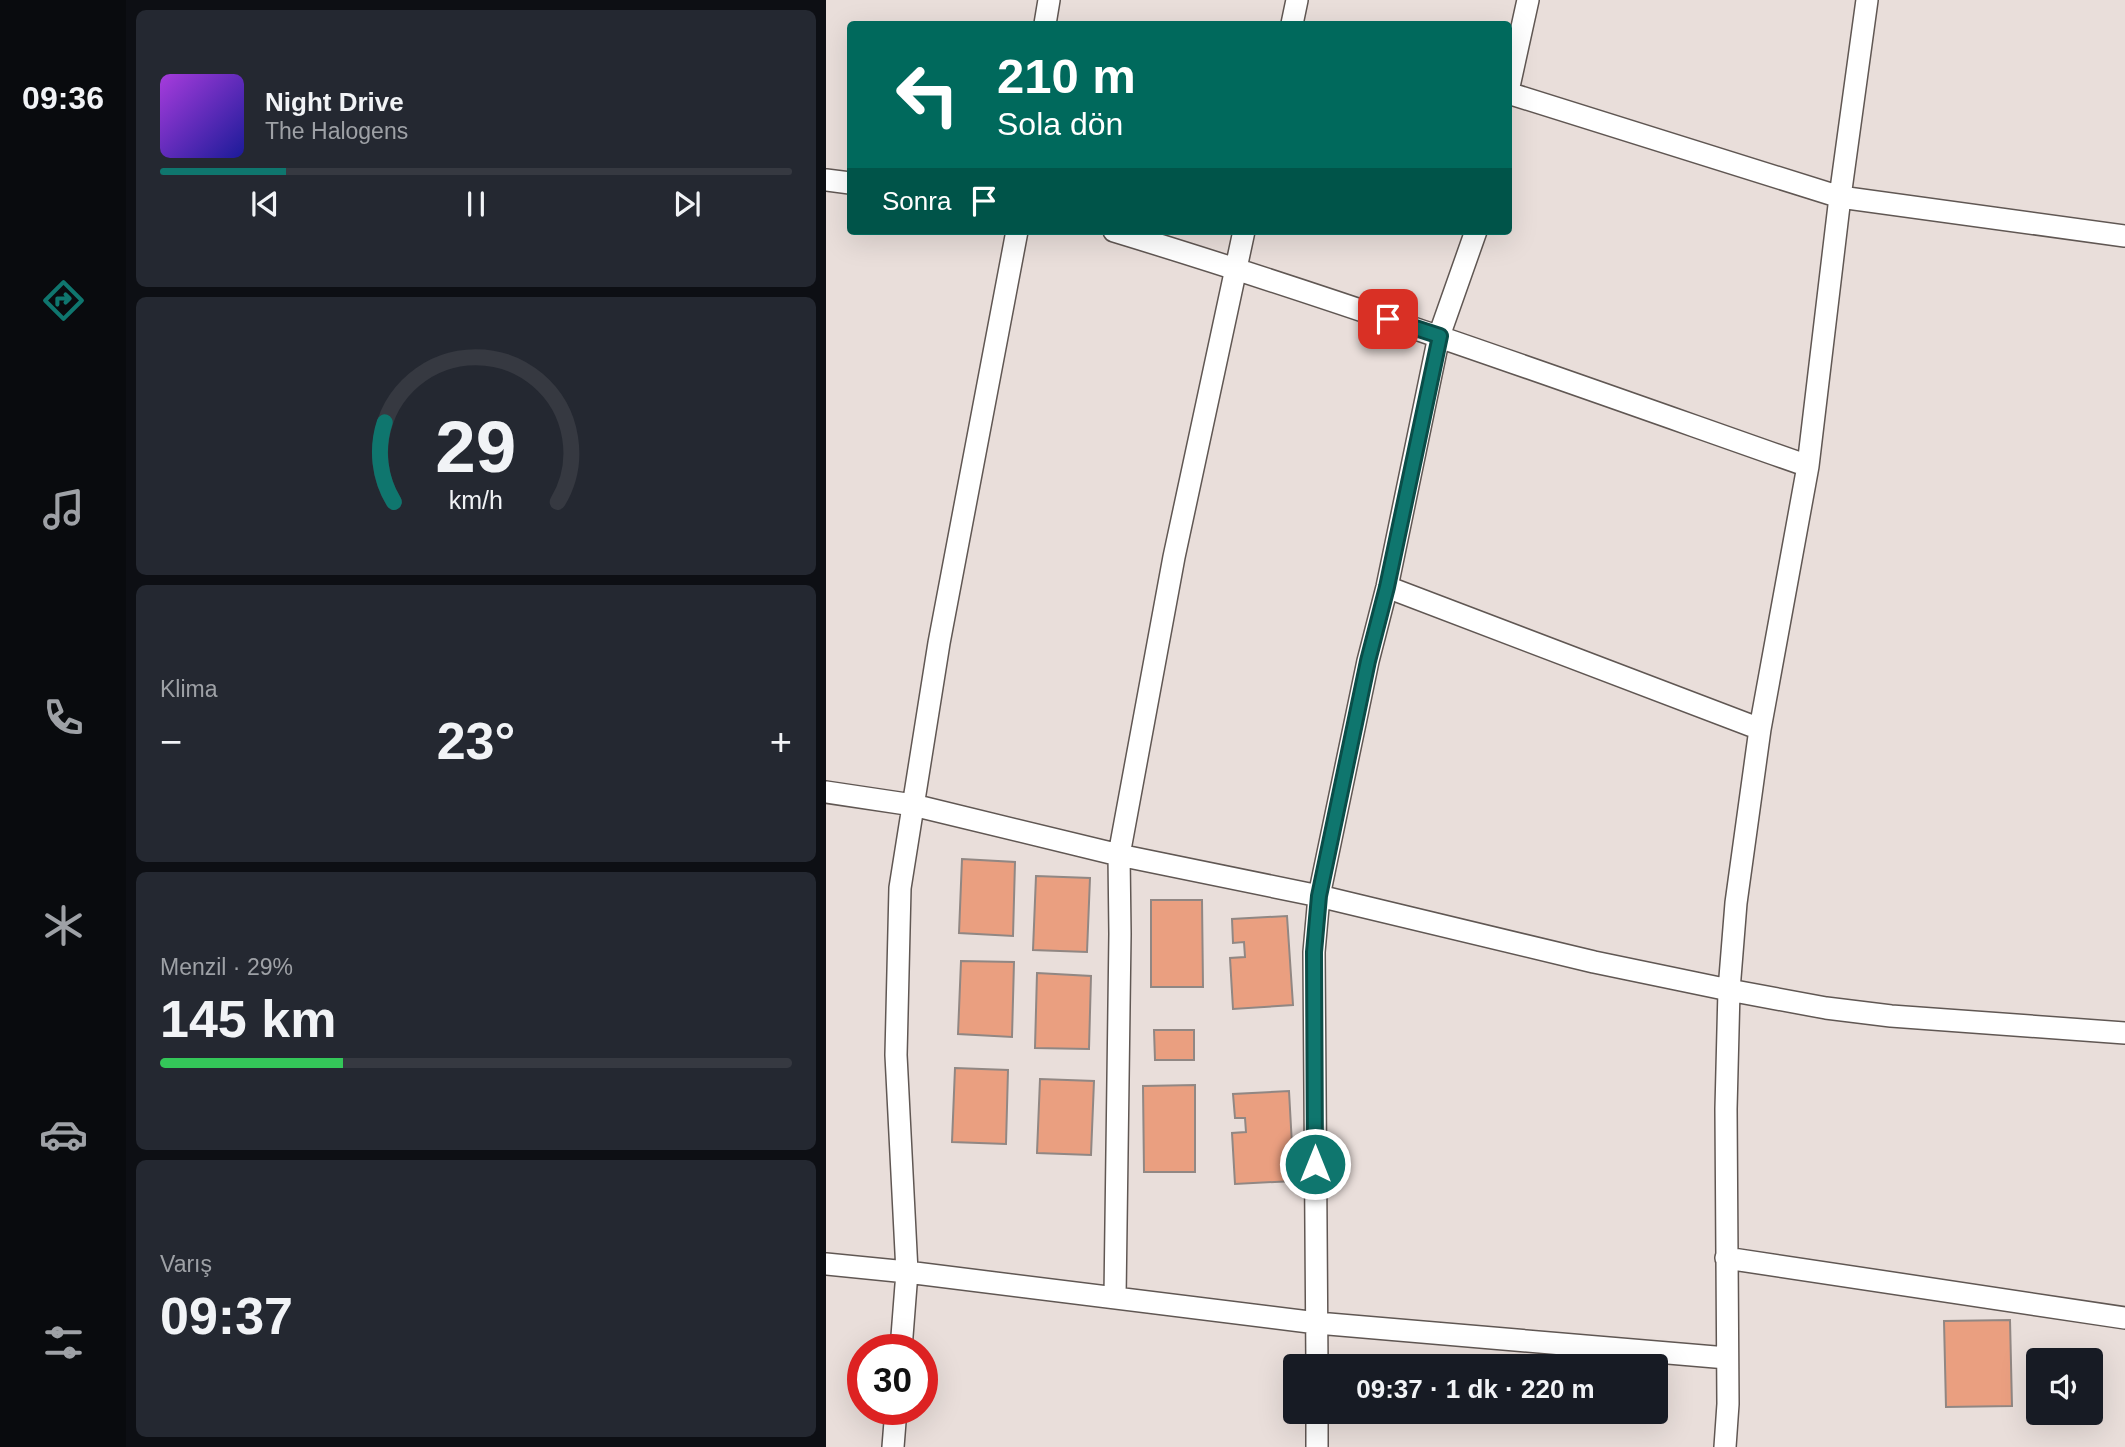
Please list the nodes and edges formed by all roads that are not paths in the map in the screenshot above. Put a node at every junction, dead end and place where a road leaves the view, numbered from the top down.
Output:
1 (1049, 0) edge
2 (1297, 0) edge
3 (1528, 0) edge
4 (1867, 0) edge
5 (1046, 21) edge
6 (1293, 21) edge
7 (1512, 74) edge
8 (1512, 93) edge
9 (826, 180) edge
10 (847, 183) edge
11 (1840, 197) junction
12 (1016, 235) edge
13 (1127, 235) edge
14 (1243, 235) edge
15 (1475, 235) edge
16 (2125, 236) edge
17 (1236, 268) junction
18 (1440, 336) junction
19 (1808, 466) junction
20 (1387, 587) junction
21 (1759, 729) junction
22 (826, 792) edge
23 (913, 805) junction
24 (1119, 855) junction
25 (1319, 896) junction
26 (1729, 990) junction
27 (2125, 1033) edge
28 (1726, 1258) junction
29 (826, 1264) edge
30 (907, 1272) junction
31 (1115, 1297) junction
32 (2125, 1318) edge
33 (1317, 1323) junction
34 (902, 1334) edge
35 (1317, 1354) edge
36 (1727, 1359) junction
37 (1317, 1424) edge
38 (895, 1425) edge
39 (893, 1447) edge
40 (1317, 1447) edge
41 (1726, 1447) edge

1 - 5 street
2 - 6 street
3 - 7 street
4 - 11 street
8 - 11 street
9 - 10 street
11 - 16 street
11 - 19 street
12 - 23 street
13 - 17 street
14 - 17 street
15 - 18 street
17 - 18 street
17 - 24 street
18 - 19 street
18 - 20 street
19 - 21 street
20 - 21 street
20 - 25 street
21 - 26 street
22 - 23 street
23 - 24 street
23 - 30 street
24 - 25 street
24 - 31 street
25 - 26 street
25 - 33 street
26 - 27 street
26 - 28 street
28 - 32 street
28 - 36 street
29 - 30 street
30 - 31 street
30 - 34 street
31 - 33 street
33 - 35 street
33 - 36 street
36 - 41 street
37 - 40 street
38 - 39 street

